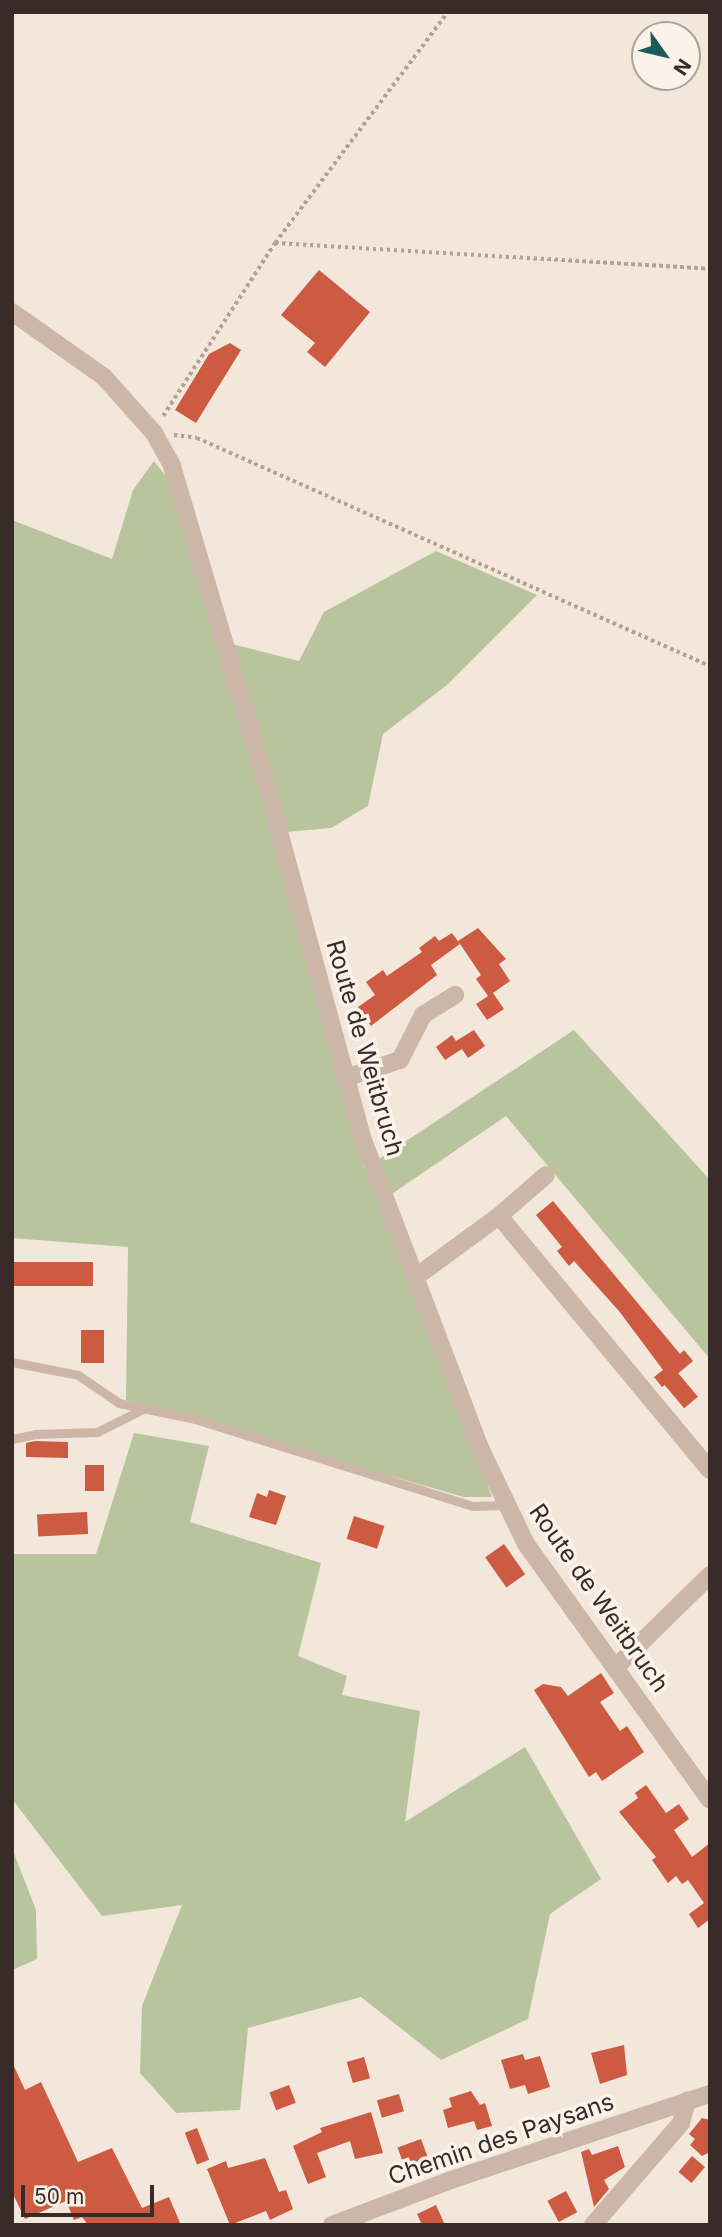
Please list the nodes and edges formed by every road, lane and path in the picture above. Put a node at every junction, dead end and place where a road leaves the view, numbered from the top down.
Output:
1 (448, 12) edge
2 (275, 243) junction
3 (710, 269) edge
4 (12, 312) edge
5 (154, 433) junction
6 (710, 666) edge
7 (455, 995) dead end
8 (345, 1078) junction
9 (546, 1175) dead end
10 (499, 1216) junction
11 (417, 1276) junction
12 (12, 1362) edge
13 (145, 1408) junction
14 (12, 1439) edge
15 (710, 1470) edge
16 (504, 1504) junction
17 (710, 1575) edge
18 (616, 1667) junction
19 (710, 1800) edge
20 (710, 2094) edge
21 (687, 2101) junction
22 (332, 2225) edge
23 (593, 2225) edge

1 - 2 path
2 - 3 path
2 - 5 path
4 - 5 street, Route de Weitbruch
5 - 6 path
5 - 8 street, Route de Weitbruch
7 - 8 street
8 - 11 street, Route de Weitbruch
9 - 10 street
10 - 11 street
10 - 15 street
11 - 16 street, Route de Weitbruch
12 - 13 lane
13 - 14 lane
13 - 16 lane
16 - 18 street, Route de Weitbruch
17 - 18 street
18 - 19 street, Route de Weitbruch
20 - 21 street, Chemin des Paysans
21 - 22 street, Chemin des Paysans
21 - 23 street

